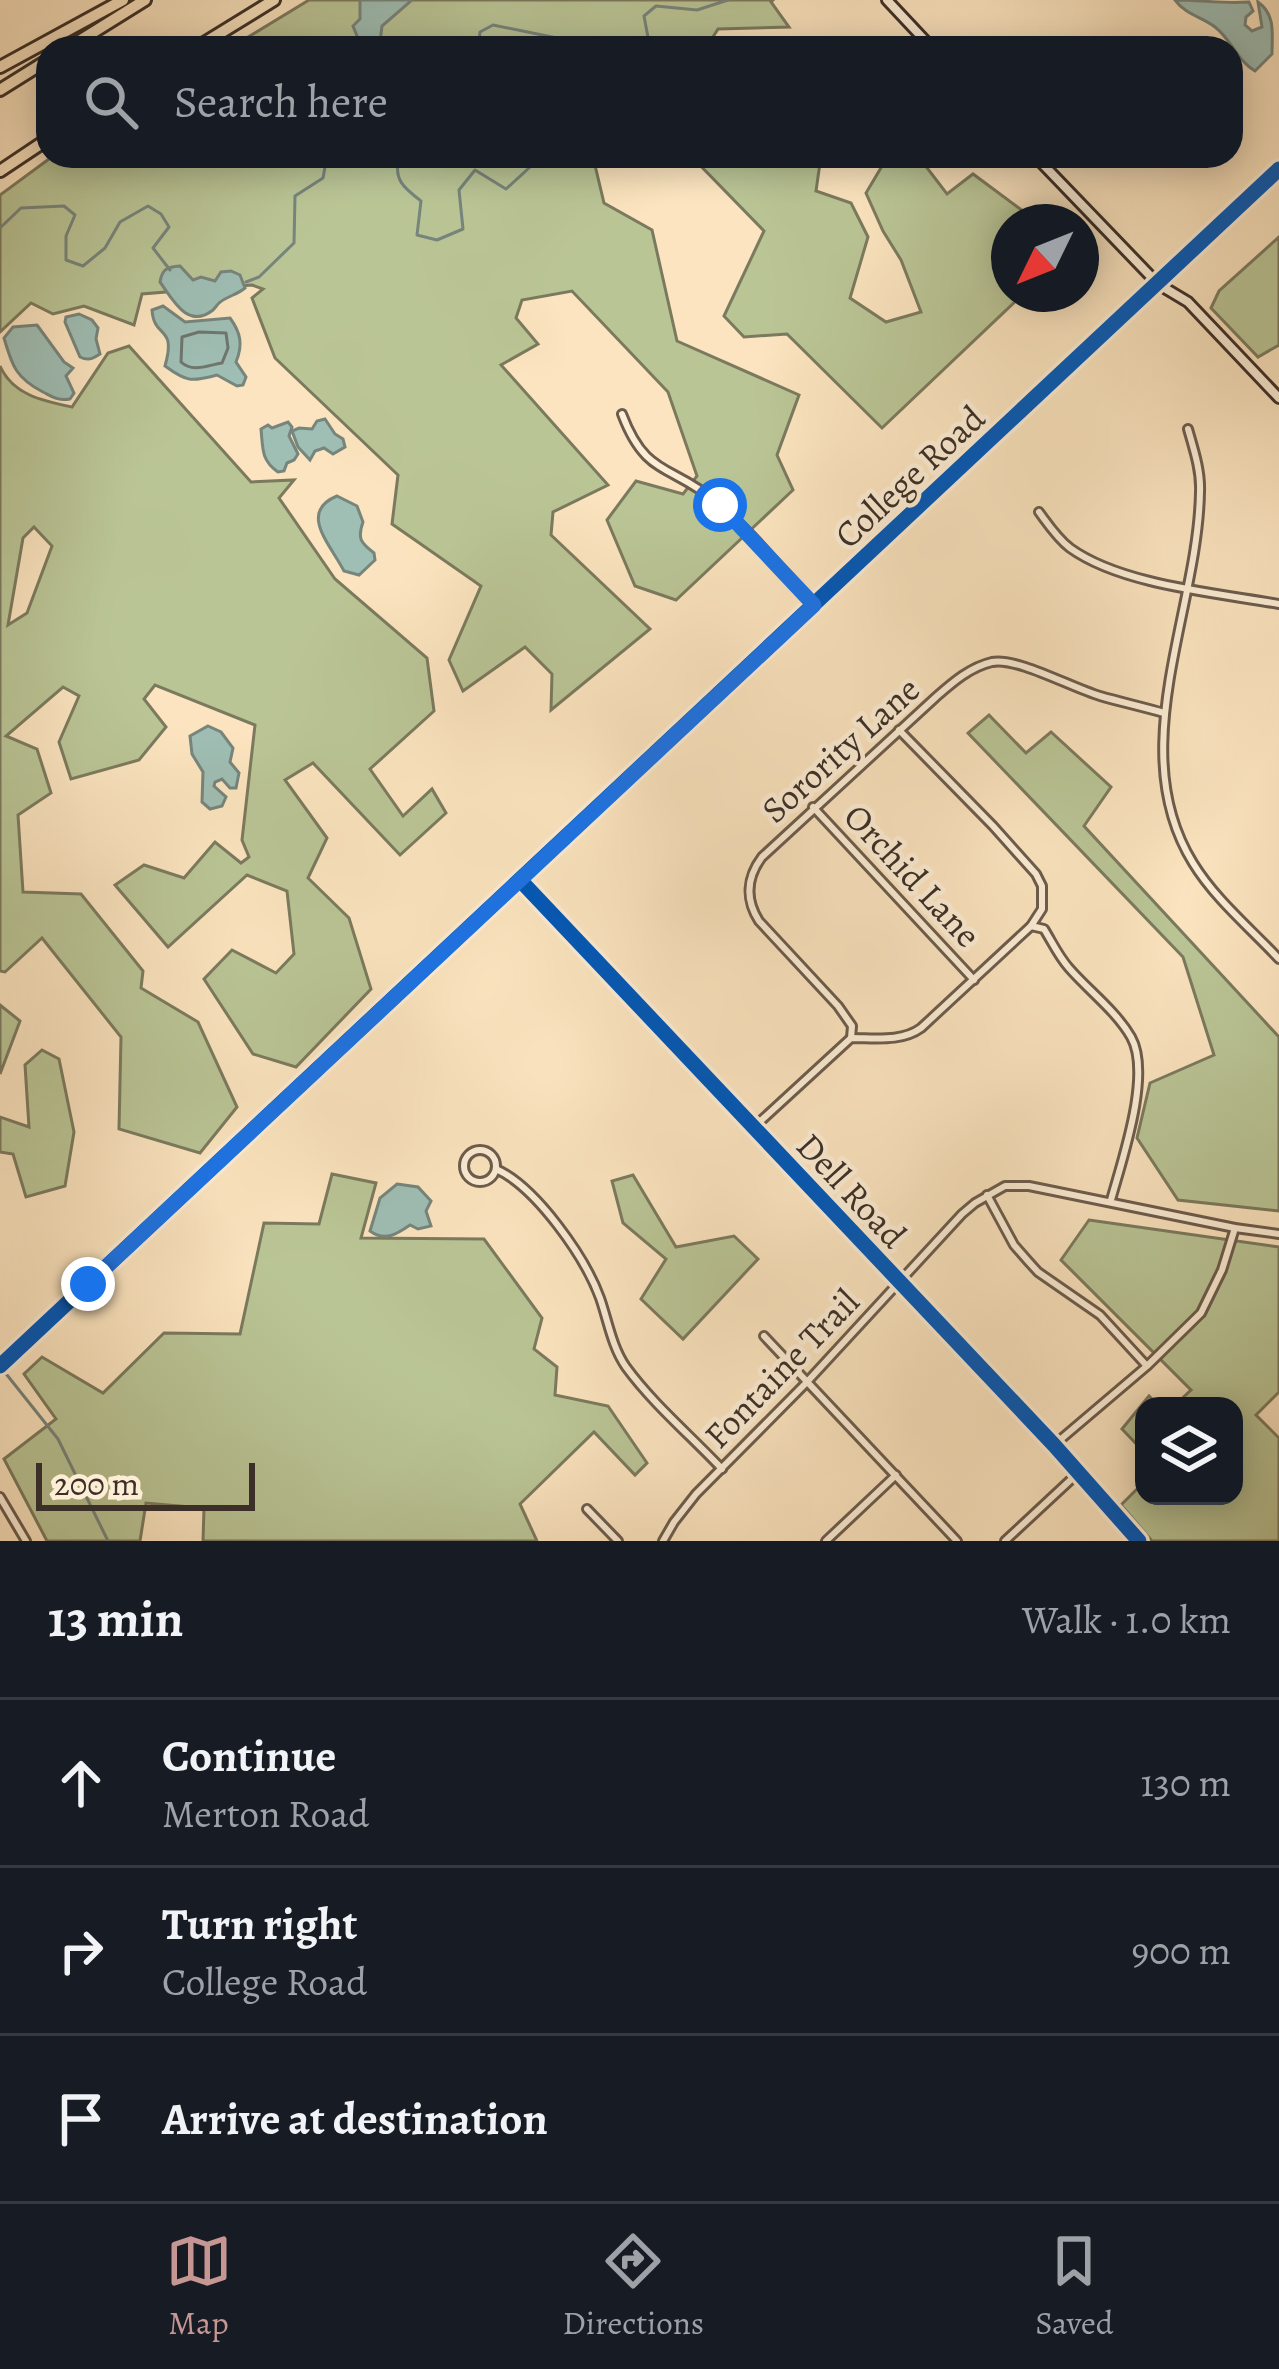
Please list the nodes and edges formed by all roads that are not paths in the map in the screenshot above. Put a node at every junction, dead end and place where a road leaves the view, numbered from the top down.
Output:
1 (123, 0) edge
2 (146, 0) edge
3 (274, 0) edge
4 (886, 0) edge
5 (57, 36) edge
6 (88, 36) edge
7 (216, 36) edge
8 (920, 36) edge
9 (36, 47) edge
10 (0, 67) edge
11 (36, 68) edge
12 (0, 90) edge
13 (36, 147) edge
14 (1047, 168) edge
15 (1279, 170) edge
16 (0, 171) edge
17 (1158, 284) junction
18 (1279, 398) edge
19 (622, 414) dead end
20 (1188, 429) dead end
21 (1039, 512) dead end
22 (1188, 589) junction
23 (1279, 604) edge
24 (814, 605) junction
25 (1165, 712) junction
26 (899, 730) junction
27 (813, 807) junction
28 (521, 880) junction
29 (1031, 926) junction
30 (1279, 959) edge
31 (974, 980) junction
32 (851, 1038) junction
33 (753, 1129) junction
34 (496, 1169) junction
35 (988, 1195) junction
36 (1111, 1201) junction
37 (1235, 1228) junction
38 (1279, 1234) edge
39 (898, 1282) junction
40 (764, 1336) dead end
41 (0, 1366) edge
42 (1147, 1366) junction
43 (807, 1382) junction
44 (1054, 1445) junction
45 (722, 1469) junction
46 (1078, 1473) junction
47 (896, 1475) junction
48 (0, 1497) edge
49 (587, 1509) dead end
50 (26, 1541) edge
51 (618, 1541) edge
52 (663, 1541) edge
53 (826, 1541) edge
54 (957, 1541) edge
55 (1005, 1541) edge
56 (1139, 1541) edge

1 - 5 highway
2 - 6 highway
3 - 7 highway
4 - 8 street
9 - 10 highway
11 - 12 highway
13 - 16 highway
14 - 17 street
15 - 17 street, College Road
17 - 18 street
17 - 24 street, College Road
19 - 24 street
20 - 22 street
21 - 22 street
22 - 23 street
22 - 25 street
24 - 28 street, College Road
25 - 26 street, Sorority Lane
25 - 30 street
26 - 27 street, Sorority Lane
26 - 29 street
27 - 31 street, Orchid Lane
27 - 32 street, Sorority Lane
28 - 33 street, Dell Road
28 - 41 street, College Road
29 - 31 street
29 - 36 street
31 - 32 street
32 - 33 street
33 - 39 street, Dell Road
34 - 34 street
34 - 45 street
35 - 36 street
35 - 39 street, Fontaine Trail
35 - 42 street
36 - 37 street
37 - 38 street
37 - 42 street
39 - 43 street, Fontaine Trail
39 - 44 street, Dell Road
40 - 43 street
42 - 44 street
43 - 45 street, Fontaine Trail
43 - 47 street
44 - 46 street, Dell Road
45 - 52 street, Fontaine Trail
46 - 55 street
46 - 56 street, Dell Road
47 - 53 street
47 - 54 street
48 - 50 street
49 - 51 street

